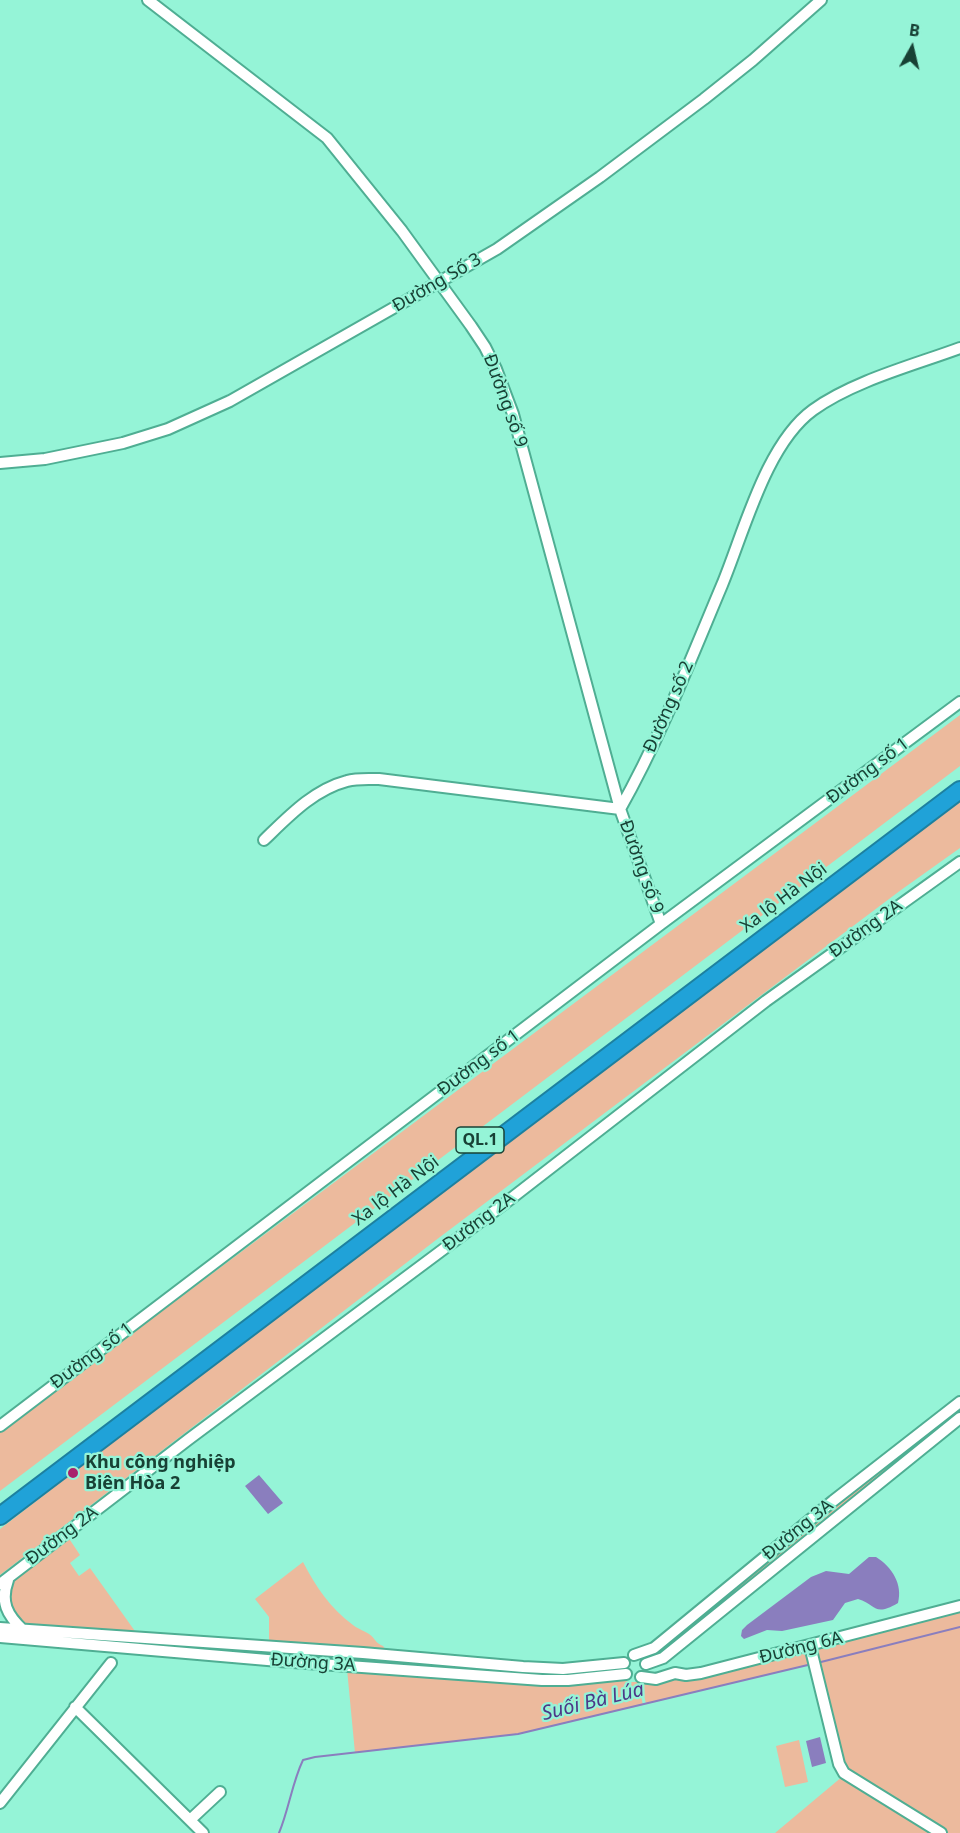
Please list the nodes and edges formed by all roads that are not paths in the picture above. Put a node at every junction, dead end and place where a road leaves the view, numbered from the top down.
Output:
1 (148, 0) edge
2 (821, 0) edge
3 (440, 283) junction
4 (960, 348) edge
5 (0, 463) edge
6 (960, 702) edge
7 (960, 778) edge
8 (960, 790) edge
9 (620, 809) junction
10 (264, 840) dead end
11 (960, 862) edge
12 (662, 924) junction
13 (958, 1411) edge
14 (0, 1426) edge
15 (0, 1503) edge
16 (0, 1516) edge
17 (13, 1574) junction
18 (0, 1584) edge
19 (960, 1606) edge
20 (0, 1628) edge
21 (23, 1630) junction
22 (0, 1637) edge
23 (811, 1650) junction
24 (363, 1653) junction
25 (634, 1655) junction
26 (666, 1656) junction
27 (111, 1663) dead end
28 (624, 1663) junction
29 (646, 1664) junction
30 (362, 1666) junction
31 (675, 1673) junction
32 (626, 1674) junction
33 (641, 1677) junction
34 (75, 1707) junction
35 (220, 1792) dead end
36 (0, 1803) edge
37 (190, 1820) junction
38 (203, 1833) edge
39 (941, 1833) edge

1 - 3 street, Đường số 9
2 - 3 street, Đường Số 3
3 - 5 street, Đường Số 3
3 - 9 street, Đường số 9
4 - 9 street, Đường số 2
6 - 12 street, Đường số 1
7 - 15 highway, Xa lộ Hà Nội / QL.1
8 - 16 highway, Xa lộ Hà Nội / QL.1
9 - 10 street
9 - 12 street, Đường số 9
11 - 17 street, Đường 2A
12 - 14 street, Đường số 1
13 - 25 street, Đường 3A
13 - 26 street, Đường 3A
17 - 18 street, Đường 2A
17 - 21 street
19 - 23 street, Đường 6A
20 - 21 street, Đường 3A
21 - 24 street, Đường 3A
22 - 30 street, Đường 3A
23 - 31 street, Đường 6A
23 - 39 street
24 - 28 street, Đường 3A
24 - 30 street
25 - 28 street
25 - 29 street
26 - 29 street, Đường 3A
26 - 31 street
27 - 34 street
28 - 32 street
29 - 33 street
30 - 32 street, Đường 3A
31 - 33 street, Đường 6A
32 - 33 street
34 - 36 street
34 - 37 street
35 - 37 street
37 - 38 street

